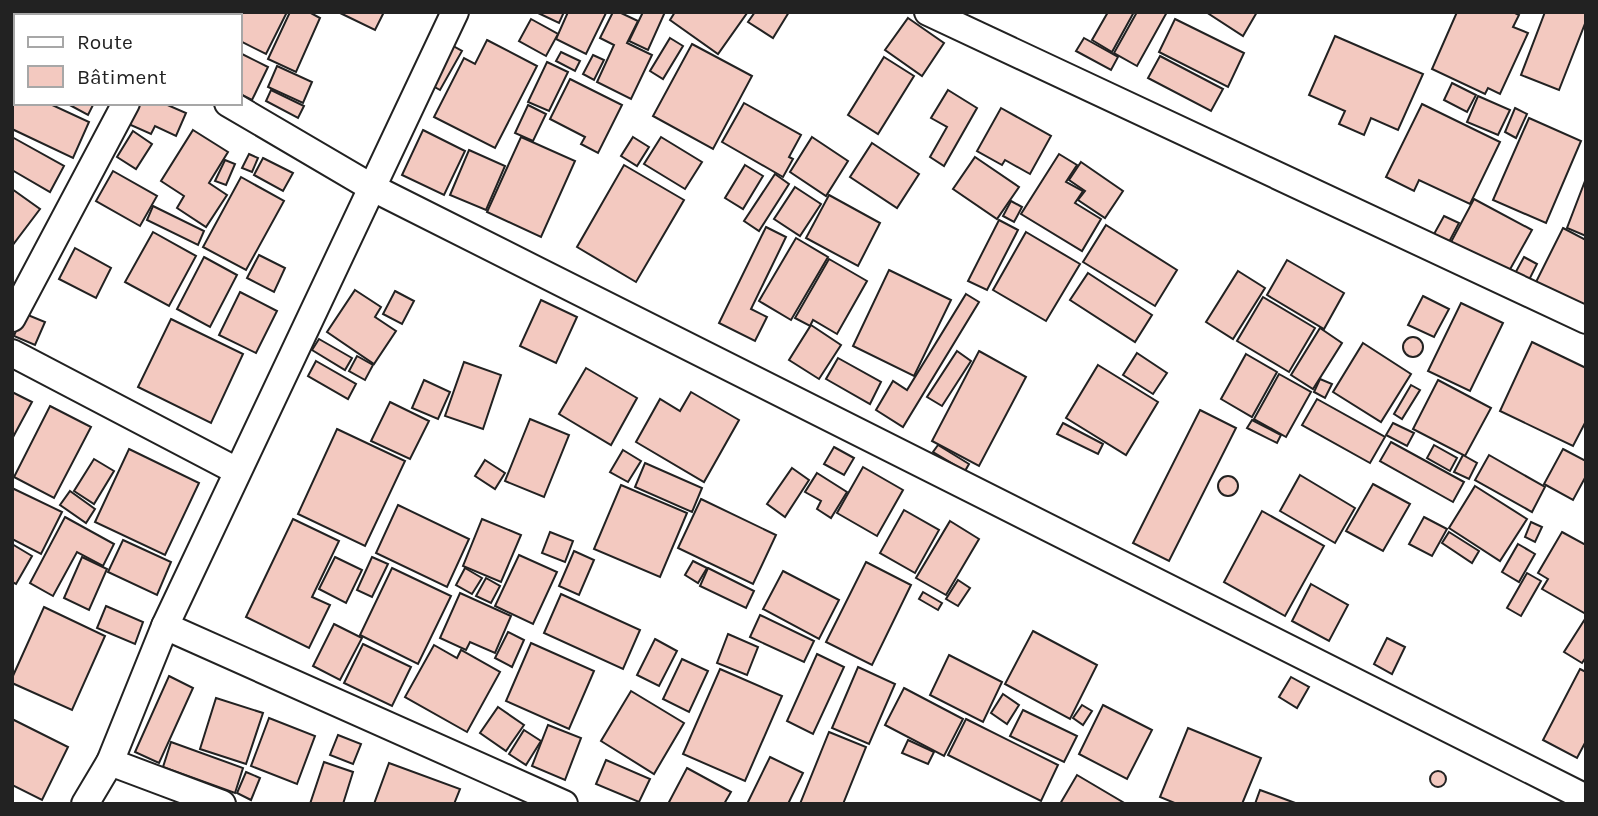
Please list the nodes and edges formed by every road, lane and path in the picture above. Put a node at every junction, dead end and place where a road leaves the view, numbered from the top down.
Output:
1 (455, 12) edge
2 (928, 12) edge
3 (125, 105) edge
4 (231, 105) edge
5 (371, 187) junction
6 (12, 318) edge
7 (1586, 320) edge
8 (12, 353) edge
9 (237, 471) junction
10 (165, 626) junction
11 (110, 761) junction
12 (521, 795) edge
13 (1586, 798) edge
14 (85, 804) edge
15 (222, 804) edge
16 (564, 804) edge

1 - 5 street
2 - 7 street
3 - 6 street
4 - 5 street
5 - 9 street
5 - 13 street
8 - 9 street
9 - 10 street
10 - 11 street
10 - 12 street
11 - 14 street
11 - 15 street
12 - 16 street

